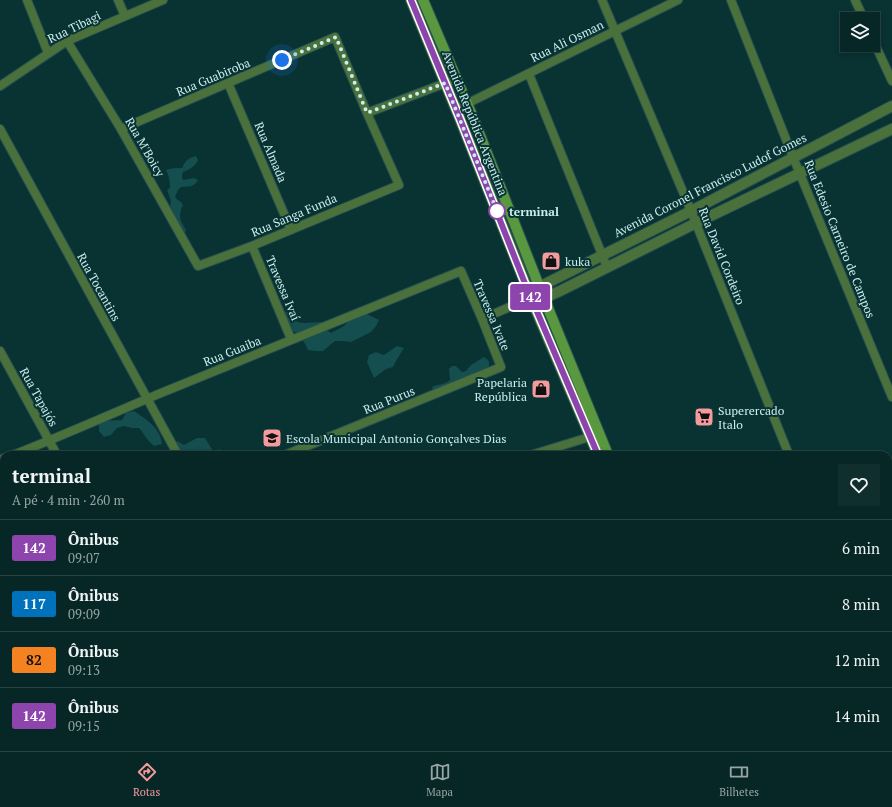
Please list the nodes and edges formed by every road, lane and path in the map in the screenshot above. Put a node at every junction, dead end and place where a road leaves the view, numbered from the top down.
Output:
1 (27, 0) edge
2 (118, 0) edge
3 (163, 0) edge
4 (411, 0) edge
5 (423, 0) edge
6 (602, 0) edge
7 (678, 0) edge
8 (731, 0) edge
9 (855, 0) edge
10 (861, 12) edge
11 (125, 16) junction
12 (615, 31) junction
13 (67, 42) junction
14 (879, 52) edge
15 (48, 53) junction
16 (529, 74) junction
17 (456, 79) junction
18 (892, 81) edge
19 (228, 83) junction
20 (445, 83) junction
21 (0, 86) edge
22 (467, 104) junction
23 (892, 106) edge
24 (456, 109) junction
25 (367, 113) junction
26 (0, 129) edge
27 (121, 129) junction
28 (892, 129) edge
29 (794, 157) junction
30 (801, 172) junction
31 (690, 211) junction
32 (696, 223) junction
33 (291, 230) junction
34 (252, 246) junction
35 (602, 255) junction
36 (198, 266) joint
37 (608, 267) junction
38 (461, 271) joint
39 (539, 286) junction
40 (528, 292) junction
41 (544, 298) junction
42 (522, 302) junction
43 (533, 303) junction
44 (482, 319) junction
45 (291, 339) junction
46 (0, 351) edge
47 (501, 367) joint
48 (892, 397) edge
49 (146, 399) junction
50 (595, 435) junction
51 (49, 441) junction
52 (23, 451) edge
53 (55, 451) edge
54 (176, 451) edge
55 (295, 451) edge
56 (545, 451) edge
57 (597, 451) edge
58 (605, 451) edge
59 (787, 451) edge

1 - 15 street
2 - 11 street
3 - 11 street, Rua Tibagi
4 - 20 main road, Avenida República Argentina
5 - 17 main road, Avenida República Argentina
6 - 12 street, Rua David Cordeiro
7 - 12 street, Rua Ali Osman
8 - 29 street, Rua Edesio Carneiro de Campos
9 - 10 street
11 - 13 street, Rua Tibagi
12 - 16 street, Rua Ali Osman
12 - 31 street, Rua David Cordeiro
13 - 15 street, Rua Tibagi
13 - 27 street, Rua M'Boicy
14 - 18 street
15 - 21 street, Rua Tibagi
16 - 22 street, Rua Ali Osman
16 - 35 street
17 - 20 street
17 - 22 main road, Avenida República Argentina
19 - 25 street, Rua Guabiroba
19 - 27 street, Rua Guabiroba
19 - 33 street, Rua Almada
20 - 24 main road, Avenida República Argentina
20 - 25 street
22 - 24 street, Rua Ali Osman
22 - 39 main road, Avenida República Argentina
23 - 29 street, Avenida Coronel Francisco Ludof Gomes
24 - 40 main road, Avenida República Argentina
25 - 33 street, Rua Sanga Funda
26 - 49 street, Rua Tocantins
27 - 36 street, Rua M'Boicy
28 - 30 street
29 - 30 street, Rua Edesio Carneiro de Campos
29 - 31 street, Avenida Coronel Francisco Ludof Gomes
30 - 32 street
30 - 48 street, Rua Edesio Carneiro de Campos
31 - 32 street, Rua David Cordeiro
31 - 35 street, Avenida Coronel Francisco Ludof Gomes
32 - 37 street
32 - 59 street, Rua David Cordeiro
33 - 34 street, Rua Sanga Funda
34 - 36 street, Rua Sanga Funda
34 - 45 street, Travessa Ivaí
35 - 37 street
35 - 39 street, Avenida Coronel Francisco Ludof Gomes
37 - 41 street
38 - 44 street, Travessa Ivate
38 - 45 street, Rua Guaiba
39 - 40 street, Avenida Coronel Francisco Ludof Gomes
39 - 41 main road, Avenida República Argentina
40 - 42 street
40 - 43 main road, Avenida República Argentina
41 - 43 street
41 - 50 main road, Avenida República Argentina
42 - 43 street
42 - 44 street
43 - 50 main road, Avenida República Argentina
44 - 47 street, Travessa Ivate
45 - 49 street, Rua Guaiba
46 - 51 street, Rua Tapajós
47 - 55 street, Rua Purus
49 - 51 street, Rua Guaiba
49 - 54 street, Rua Tocantins
50 - 56 street
50 - 57 main road, Avenida República Argentina
50 - 58 main road, Avenida República Argentina
51 - 52 street, Rua Guaiba
51 - 53 street, Rua Tapajós

